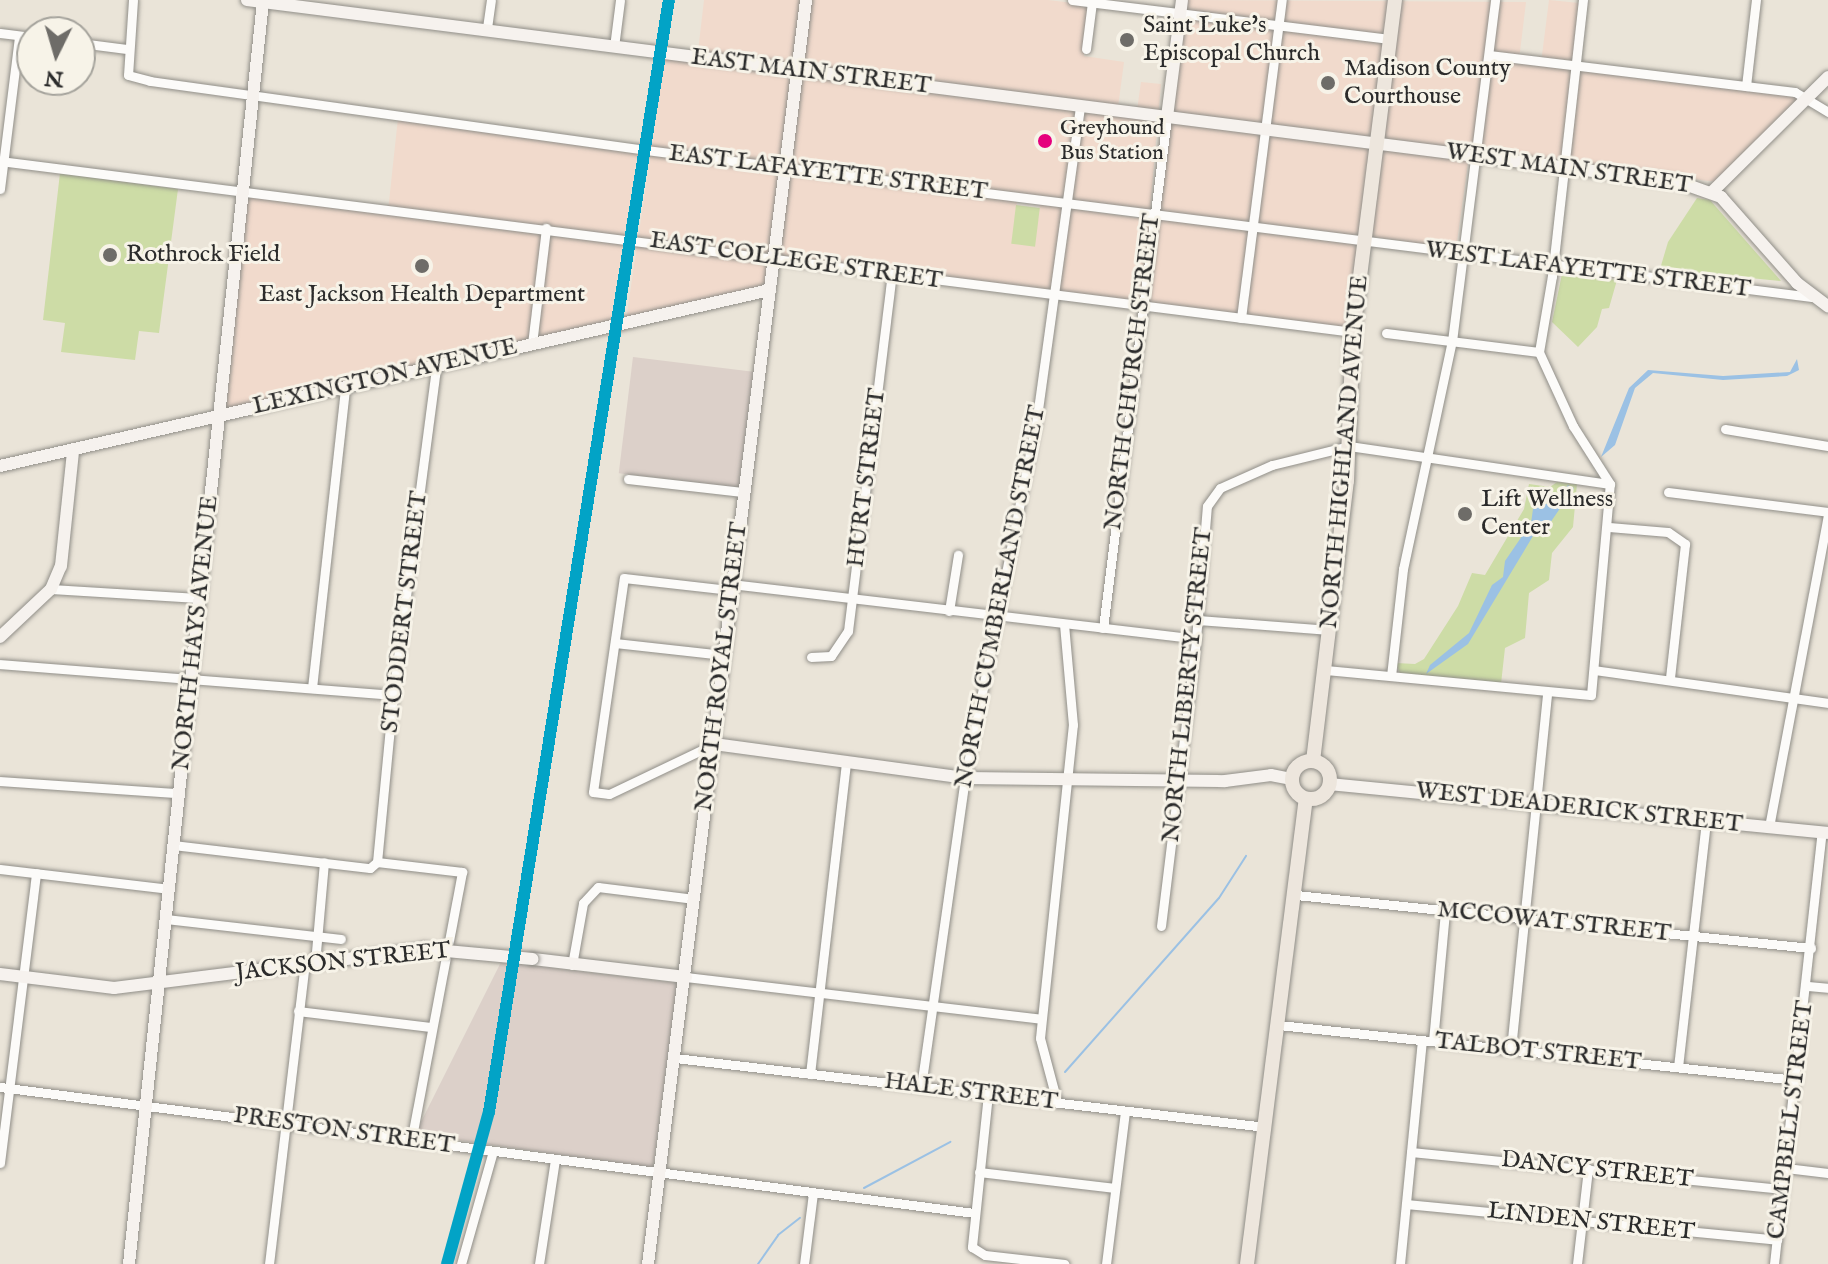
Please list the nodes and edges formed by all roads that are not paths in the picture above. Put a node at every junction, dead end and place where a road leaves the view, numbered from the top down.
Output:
1 (133, 0) edge
2 (247, 0) edge
3 (491, 0) edge
4 (620, 0) edge
5 (806, 0) edge
6 (1072, 0) edge
7 (1282, 0) edge
8 (1395, 0) edge
9 (1495, 0) edge
10 (1583, 0) edge
11 (1756, 0) edge
12 (262, 1) edge
13 (1092, 2) junction
14 (1181, 6) edge
15 (1278, 25) junction
16 (487, 28) junction
17 (1390, 39) junction
18 (96, 45) edge
19 (614, 47) junction
20 (127, 49) junction
21 (1086, 49) dead end
22 (1489, 55) junction
23 (16, 58) edge
24 (1575, 66) junction
25 (797, 70) junction
26 (1828, 77) edge
27 (1746, 86) junction
28 (254, 95) junction
29 (1807, 98) junction
30 (1080, 106) junction
31 (1828, 112) edge
32 (1167, 117) junction
33 (1266, 129) junction
34 (1376, 143) junction
35 (1476, 157) junction
36 (2, 162) edge
37 (785, 167) junction
38 (1562, 167) junction
39 (0, 189) edge
40 (244, 190) junction
41 (1713, 191) junction
42 (1066, 203) junction
43 (1153, 215) junction
44 (546, 228) junction
45 (1252, 228) junction
46 (1364, 243) junction
47 (1462, 255) junction
48 (773, 258) junction
49 (1554, 266) junction
50 (892, 274) junction
51 (770, 290) junction
52 (1053, 294) junction
53 (1812, 297) junction
54 (1141, 305) junction
55 (1828, 306) edge
56 (1241, 318) junction
57 (1353, 332) junction
58 (1386, 333) dead end
59 (1452, 341) junction
60 (532, 344) junction
61 (1539, 352) junction
62 (437, 363) junction
63 (345, 387) junction
64 (222, 414) junction
65 (1725, 429) dead end
66 (1349, 446) junction
67 (1828, 446) edge
68 (73, 451) junction
69 (1428, 455) junction
70 (0, 466) edge
71 (628, 479) dead end
72 (1610, 484) junction
73 (742, 492) junction
74 (1668, 492) dead end
75 (1828, 514) edge
76 (1609, 527) junction
77 (958, 555) dead end
78 (1824, 557) edge
79 (731, 587) junction
80 (51, 589) junction
81 (198, 598) junction
82 (852, 599) junction
83 (949, 611) junction
84 (1001, 617) junction
85 (1198, 620) junction
86 (1064, 624) junction
87 (1103, 628) junction
88 (4, 629) edge
89 (1330, 630) junction
90 (1196, 639) junction
91 (615, 643) junction
92 (723, 655) junction
93 (811, 657) dead end
94 (0, 664) edge
95 (1325, 670) junction
96 (1594, 670) junction
97 (1391, 676) junction
98 (1670, 678) junction
99 (188, 680) junction
100 (312, 688) junction
101 (1547, 692) junction
102 (393, 695) junction
103 (1794, 698) junction
104 (1828, 703) edge
105 (714, 744) junction
106 (1313, 761) junction
107 (846, 762) junction
108 (965, 778) junction
109 (1069, 779) junction
110 (1291, 779) junction
111 (0, 781) edge
112 (1178, 781) junction
113 (1330, 784) junction
114 (178, 793) junction
115 (1306, 799) junction
116 (1536, 801) junction
117 (1706, 821) junction
118 (1769, 827) junction
119 (1825, 832) edge
120 (173, 845) junction
121 (324, 862) junction
122 (377, 862) junction
123 (0, 869) edge
124 (36, 873) junction
125 (170, 889) junction
126 (1296, 895) junction
127 (694, 899) junction
128 (1445, 911) junction
129 (166, 919) junction
130 (1524, 919) junction
131 (1161, 926) dead end
132 (317, 936) junction
133 (1693, 936) junction
134 (341, 939) dead end
135 (1811, 948) junction
136 (310, 964) junction
137 (572, 965) junction
138 (0, 974) edge
139 (23, 977) junction
140 (686, 977) junction
141 (159, 982) junction
142 (1807, 986) junction
143 (1828, 988) edge
144 (820, 993) junction
145 (932, 1006) junction
146 (298, 1011) junction
147 (1041, 1019) junction
148 (1279, 1025) junction
149 (430, 1027) junction
150 (1422, 1040) junction
151 (1433, 1041) junction
152 (1511, 1049) junction
153 (675, 1058) junction
154 (1678, 1067) junction
155 (810, 1074) junction
156 (1796, 1080) junction
157 (4, 1087) edge
158 (921, 1087) junction
159 (988, 1094) junction
160 (1057, 1102) junction
161 (147, 1104) junction
162 (1125, 1111) junction
163 (285, 1122) junction
164 (1266, 1127) junction
165 (411, 1141) junction
166 (493, 1151) junction
167 (1411, 1152) junction
168 (555, 1159) junction
169 (0, 1163) edge
170 (1786, 1168) junction
171 (1588, 1169) junction
172 (979, 1172) junction
173 (660, 1173) junction
174 (1828, 1173) edge
175 (1115, 1188) junction
176 (1783, 1189) junction
177 (813, 1193) junction
178 (1406, 1204) junction
179 (974, 1213) junction
180 (1583, 1221) junction
181 (1777, 1240) junction
182 (129, 1264) edge
183 (269, 1264) edge
184 (461, 1264) edge
185 (539, 1264) edge
186 (648, 1264) edge
187 (804, 1264) edge
188 (1064, 1264) edge
189 (1106, 1264) edge
190 (1247, 1264) edge
191 (1400, 1264) edge
192 (1577, 1264) edge
193 (1774, 1264) edge

1 - 20 street
2 - 12 street, EAST MAIN STREET
3 - 16 street
4 - 19 street
5 - 25 street, NORTH ROYAL STREET
6 - 13 street
7 - 15 street
8 - 17 main road, NORTH HIGHLAND AVENUE
9 - 22 street
10 - 24 street
11 - 27 street
12 - 16 street, EAST MAIN STREET
12 - 28 street, NORTH HAYS AVENUE
13 - 14 street
13 - 21 street
14 - 15 street
14 - 32 street
15 - 17 street
15 - 33 street
16 - 19 street, EAST MAIN STREET
17 - 34 main road, NORTH HIGHLAND AVENUE
18 - 20 street
19 - 25 street, EAST MAIN STREET
20 - 28 street, EAST LAFAYETTE STREET
22 - 24 street
22 - 35 street
23 - 36 street
24 - 27 street
24 - 38 street
25 - 30 street, EAST MAIN STREET
25 - 37 street, NORTH ROYAL STREET
26 - 29 street
27 - 29 street
28 - 37 street, EAST LAFAYETTE STREET
28 - 40 street, NORTH HAYS AVENUE
29 - 31 street
29 - 41 street
30 - 32 street, EAST MAIN STREET
30 - 42 street, NORTH CUMBERLAND STREET
32 - 33 street, EAST MAIN STREET
32 - 43 street, NORTH CHURCH STREET
33 - 34 street, EAST MAIN STREET
33 - 45 street
34 - 35 street, WEST MAIN STREET
34 - 46 main road, NORTH HIGHLAND AVENUE
35 - 38 street, WEST MAIN STREET
35 - 47 street
36 - 39 street
36 - 40 street, EAST COLLEGE STREET
37 - 42 street, EAST LAFAYETTE STREET
37 - 48 street, NORTH ROYAL STREET
38 - 41 street, WEST MAIN STREET
38 - 49 street
40 - 44 street, EAST COLLEGE STREET
40 - 64 street, NORTH HAYS AVENUE
41 - 53 street, WEST MAIN STREET
42 - 43 street, EAST LAFAYETTE STREET
42 - 52 street, NORTH CUMBERLAND STREET
43 - 45 street, EAST LAFAYETTE STREET
43 - 54 street, NORTH CHURCH STREET
44 - 48 street, EAST COLLEGE STREET
44 - 60 street
45 - 46 street, EAST LAFAYETTE STREET
45 - 56 street
46 - 47 street, WEST LAFAYETTE STREET
46 - 57 main road, NORTH HIGHLAND AVENUE
47 - 49 street, WEST LAFAYETTE STREET
47 - 59 street
48 - 50 street, EAST COLLEGE STREET
48 - 51 street, NORTH ROYAL STREET
49 - 53 street, WEST LAFAYETTE STREET
49 - 61 street
50 - 52 street, EAST COLLEGE STREET
50 - 82 street, HURT STREET
51 - 60 street, LEXINGTON AVENUE
51 - 73 street, NORTH ROYAL STREET
52 - 54 street, EAST COLLEGE STREET
52 - 84 street, NORTH CUMBERLAND STREET
53 - 55 street, WEST MAIN STREET
54 - 56 street, EAST COLLEGE STREET
54 - 87 street, NORTH CHURCH STREET
56 - 57 street, EAST COLLEGE STREET
57 - 66 main road, NORTH HIGHLAND AVENUE
58 - 59 street
59 - 61 street
59 - 69 street
60 - 62 street, LEXINGTON AVENUE
61 - 72 street
62 - 63 street, LEXINGTON AVENUE
62 - 102 street, STODDERT STREET
63 - 64 street, LEXINGTON AVENUE
63 - 100 street
64 - 68 street, LEXINGTON AVENUE
64 - 81 street, NORTH HAYS AVENUE
65 - 67 street
66 - 69 street
66 - 85 street, NORTH LIBERTY STREET
66 - 89 main road, NORTH HIGHLAND AVENUE
68 - 70 street, LEXINGTON AVENUE
68 - 80 street
69 - 72 street
69 - 97 street
71 - 73 street
72 - 76 street
73 - 79 street, NORTH ROYAL STREET
74 - 75 street
75 - 78 street
76 - 96 street
76 - 98 street
77 - 83 street
78 - 103 street
79 - 82 street
79 - 91 street
79 - 92 street, NORTH ROYAL STREET
80 - 81 street
80 - 88 street
81 - 99 street, NORTH HAYS AVENUE
82 - 83 street
82 - 93 street, HURT STREET
83 - 84 street
84 - 86 street
84 - 108 street, NORTH CUMBERLAND STREET
85 - 89 street
85 - 90 street, NORTH LIBERTY STREET
86 - 87 street
86 - 109 street
87 - 90 street
89 - 95 main road, NORTH HIGHLAND AVENUE
90 - 112 street, NORTH LIBERTY STREET
91 - 92 street
91 - 105 street
92 - 105 street, NORTH ROYAL STREET
94 - 99 street
95 - 97 street
95 - 106 main road, NORTH HIGHLAND AVENUE
96 - 98 street
96 - 101 street
97 - 101 street
98 - 103 street
99 - 100 street
99 - 114 street, NORTH HAYS AVENUE
100 - 102 street
101 - 116 street
102 - 122 street, STODDERT STREET
103 - 104 street
103 - 118 street
105 - 107 street
105 - 127 street, NORTH ROYAL STREET
106 - 110 main road
106 - 113 main road
107 - 108 street
107 - 144 street
108 - 109 street
108 - 145 street, NORTH CUMBERLAND STREET
109 - 112 street
109 - 147 street
110 - 112 street
110 - 115 main road
111 - 114 street
112 - 131 street, NORTH LIBERTY STREET
113 - 115 main road
113 - 116 street, WEST DEADERICK STREET
114 - 120 street, NORTH HAYS AVENUE
115 - 126 main road
116 - 117 street, WEST DEADERICK STREET
116 - 130 street
117 - 118 street, WEST DEADERICK STREET
117 - 133 street
118 - 119 street, WEST DEADERICK STREET
119 - 135 street, CAMPBELL STREET
120 - 121 street
120 - 125 street, NORTH HAYS AVENUE
121 - 122 street
121 - 132 street
122 - 149 street
123 - 124 street
124 - 125 street
124 - 139 street
125 - 129 street, NORTH HAYS AVENUE
126 - 128 street, MCCOWAT STREET
126 - 148 main road
127 - 137 street
127 - 140 street, NORTH ROYAL STREET
128 - 130 street, MCCOWAT STREET
128 - 151 street
129 - 132 street
129 - 141 street, NORTH HAYS AVENUE
130 - 133 street, MCCOWAT STREET
130 - 152 street
132 - 134 street
132 - 136 street
133 - 135 street, MCCOWAT STREET
133 - 154 street
135 - 142 street, CAMPBELL STREET
136 - 137 street, JACKSON STREET, bridge
136 - 141 street, JACKSON STREET
136 - 146 street
137 - 140 street, JACKSON STREET
138 - 139 street, JACKSON STREET
139 - 141 street, JACKSON STREET
139 - 157 street
140 - 144 street
140 - 153 street, NORTH ROYAL STREET
141 - 161 street, NORTH HAYS AVENUE
142 - 143 street
142 - 156 street, CAMPBELL STREET
144 - 145 street
144 - 155 street
145 - 147 street
145 - 158 street, NORTH CUMBERLAND STREET
146 - 149 street
146 - 163 street
147 - 160 street
148 - 150 street, TALBOT STREET
148 - 164 main road
149 - 165 street
150 - 151 street, TALBOT STREET
150 - 167 street
151 - 152 street, TALBOT STREET
152 - 154 street, TALBOT STREET
153 - 155 street, HALE STREET
153 - 173 street, NORTH ROYAL STREET
154 - 156 street, TALBOT STREET
155 - 158 street, HALE STREET
156 - 170 street, CAMPBELL STREET
157 - 161 street, PRESTON STREET
157 - 169 street
158 - 159 street, HALE STREET
159 - 160 street, HALE STREET
159 - 172 street
160 - 162 street, HALE STREET
161 - 163 street, PRESTON STREET
161 - 182 street, NORTH HAYS AVENUE
162 - 164 street, HALE STREET
162 - 175 street
163 - 165 street, PRESTON STREET
163 - 183 street
164 - 190 main road
165 - 166 street, PRESTON STREET
166 - 168 street, PRESTON STREET
166 - 184 street
167 - 171 street, DANCY STREET
167 - 178 street
168 - 173 street, PRESTON STREET
168 - 185 street
170 - 174 street
170 - 176 street, CAMPBELL STREET
171 - 176 street, DANCY STREET
171 - 180 street
172 - 175 street
172 - 179 street
173 - 177 street, PRESTON STREET
173 - 186 street, NORTH ROYAL STREET
175 - 189 street
176 - 181 street, CAMPBELL STREET
177 - 179 street, PRESTON STREET
177 - 187 street
178 - 180 street, LINDEN STREET
178 - 191 street
179 - 188 street
180 - 181 street, LINDEN STREET
180 - 192 street
181 - 193 street, CAMPBELL STREET

